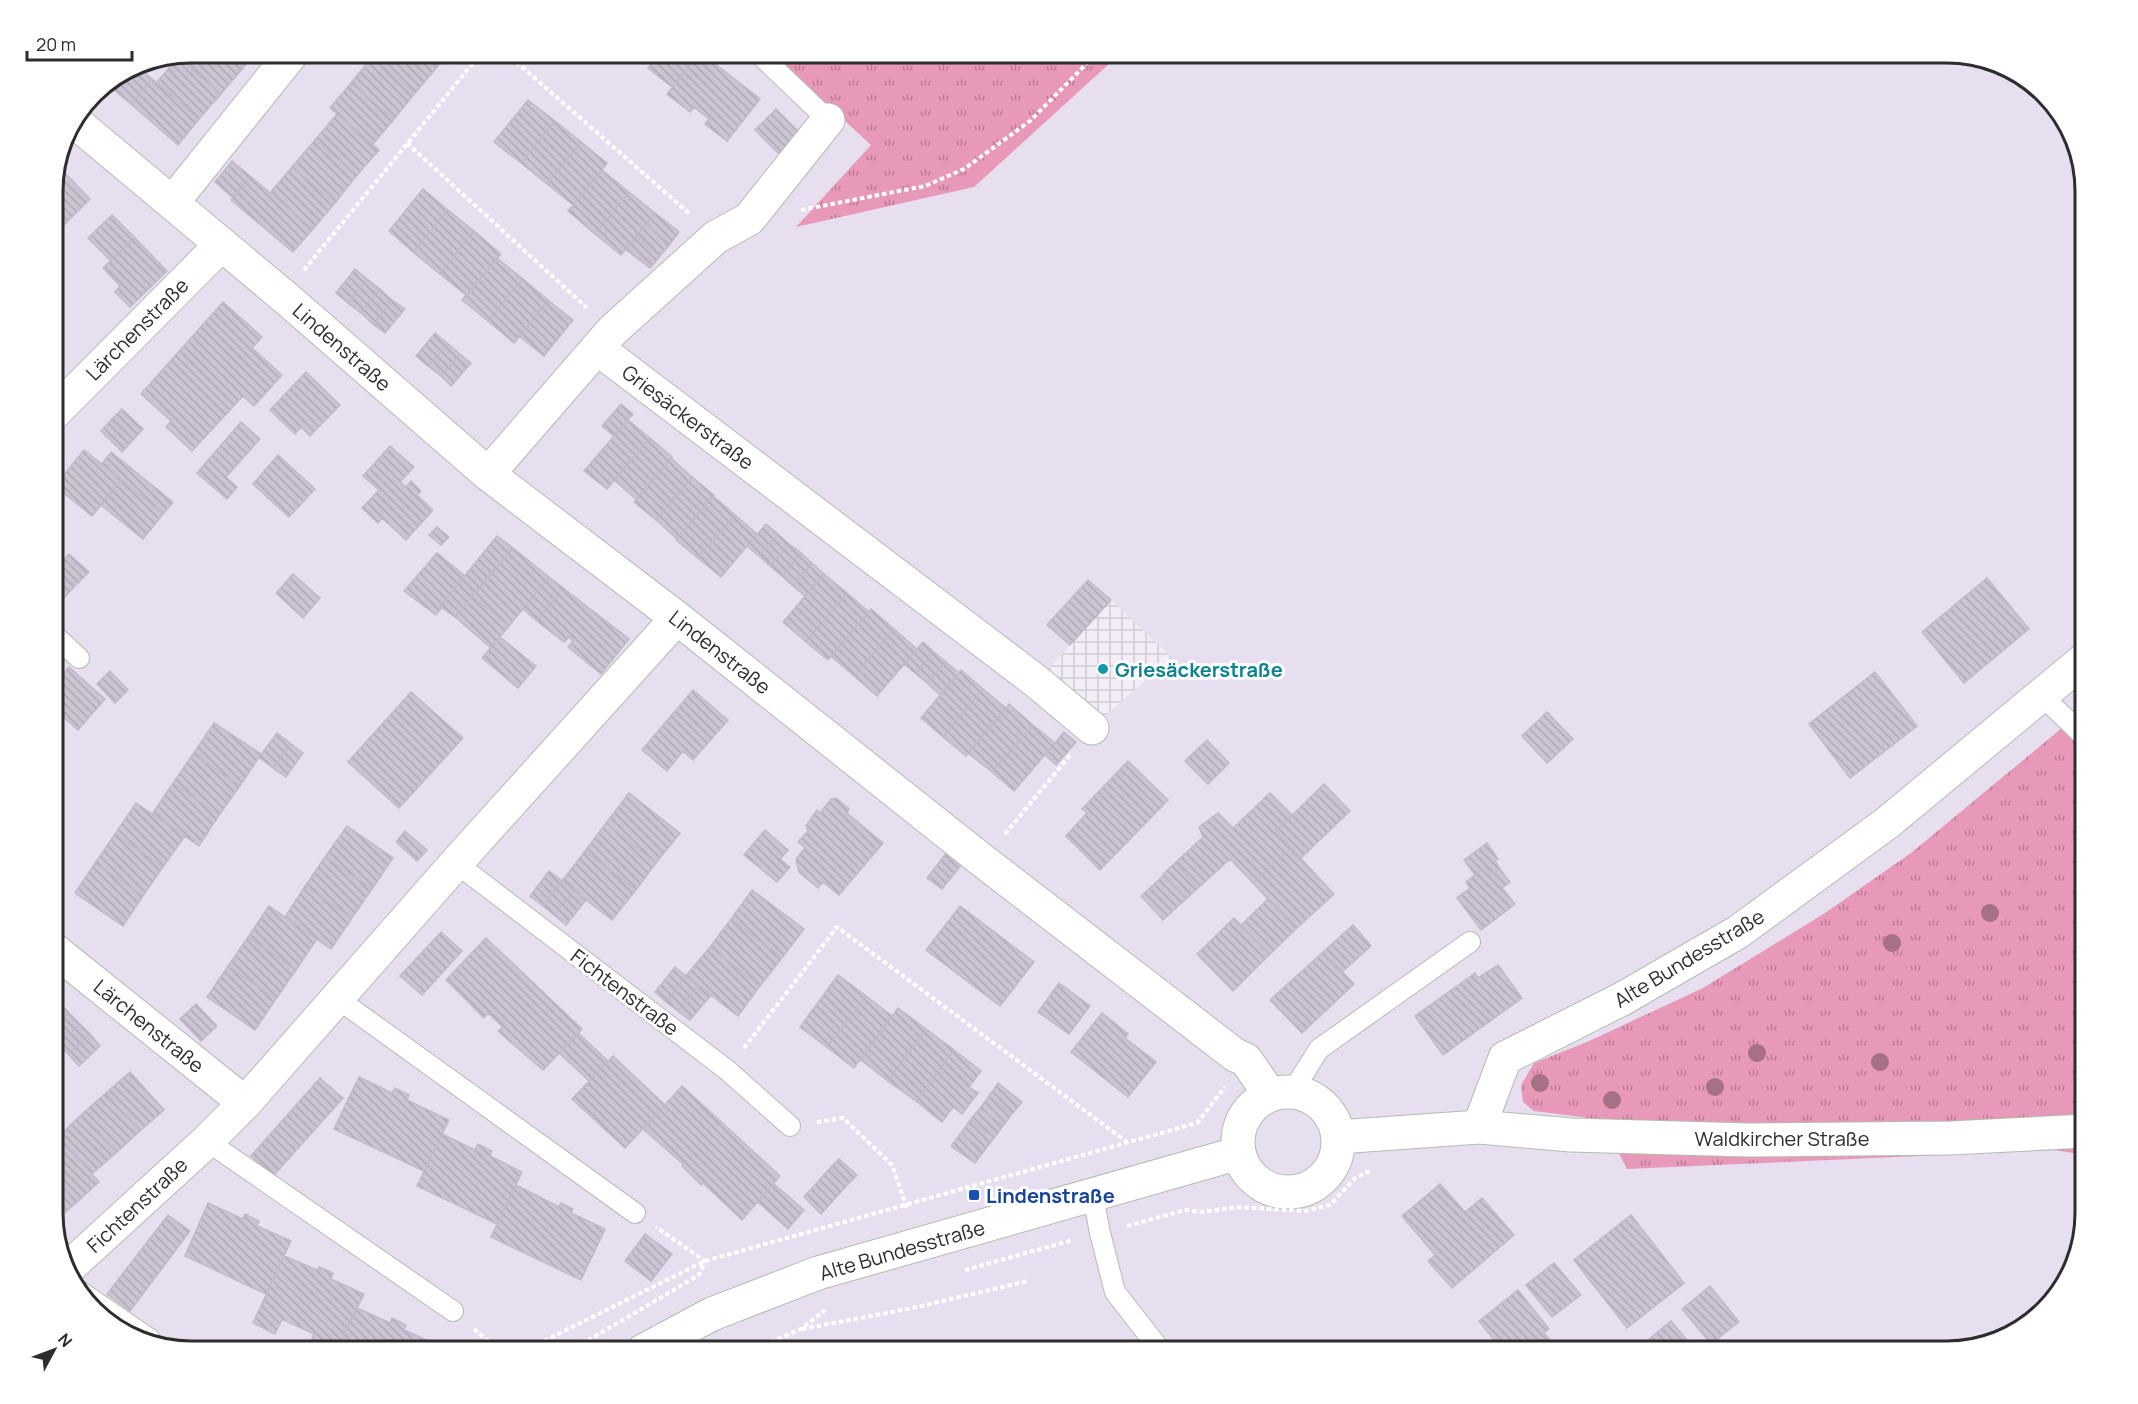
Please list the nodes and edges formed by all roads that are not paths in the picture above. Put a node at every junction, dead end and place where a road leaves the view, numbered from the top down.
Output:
1 (284, 63) edge
2 (768, 63) edge
3 (828, 120) joint
4 (80, 126) edge
5 (172, 203) junction
6 (222, 244) junction
7 (605, 339) junction
8 (63, 404) edge
9 (488, 474) junction
10 (677, 618) junction
11 (63, 643) edge
12 (79, 658) dead end
13 (2075, 667) edge
14 (2042, 696) junction
15 (2075, 727) edge
16 (1092, 728) road end
17 (456, 863) junction
18 (1470, 942) dead end
19 (63, 957) edge
20 (338, 999) junction
21 (1281, 1093) junction
22 (245, 1103) junction
23 (790, 1126) road end
24 (1479, 1127) junction
25 (2075, 1132) edge
26 (1338, 1137) junction
27 (207, 1141) junction
28 (1239, 1154) junction
29 (1093, 1196) junction
30 (635, 1213) road end
31 (73, 1263) edge
32 (453, 1311) road end
33 (115, 1315) edge
34 (131, 1326) edge
35 (663, 1341) edge
36 (1153, 1341) edge

1 - 5 street
2 - 3 lane
3 - 7 street
4 - 5 street, Lindenstraße
5 - 6 street, Lindenstraße
6 - 8 street, Lärchenstraße
6 - 9 street, Lindenstraße
7 - 9 street
7 - 16 street, Griesäckerstraße
9 - 10 street, Lindenstraße
10 - 17 street, Fichtenstraße
10 - 21 street, Lindenstraße
11 - 12 lane
13 - 14 street, Alte Bundesstraße
14 - 15 lane
14 - 24 street, Alte Bundesstraße
17 - 20 street, Fichtenstraße
17 - 23 lane, Fichtenstraße
18 - 21 lane
19 - 22 street, Lärchenstraße
20 - 22 street, Fichtenstraße
20 - 30 lane
21 - 26 street
21 - 28 street
22 - 27 street, Fichtenstraße
24 - 25 street, Waldkircher Straße
24 - 26 street
26 - 28 street
27 - 31 street, Fichtenstraße
27 - 32 lane
28 - 29 street, Alte Bundesstraße
29 - 35 street, Alte Bundesstraße
29 - 36 lane
33 - 34 lane

